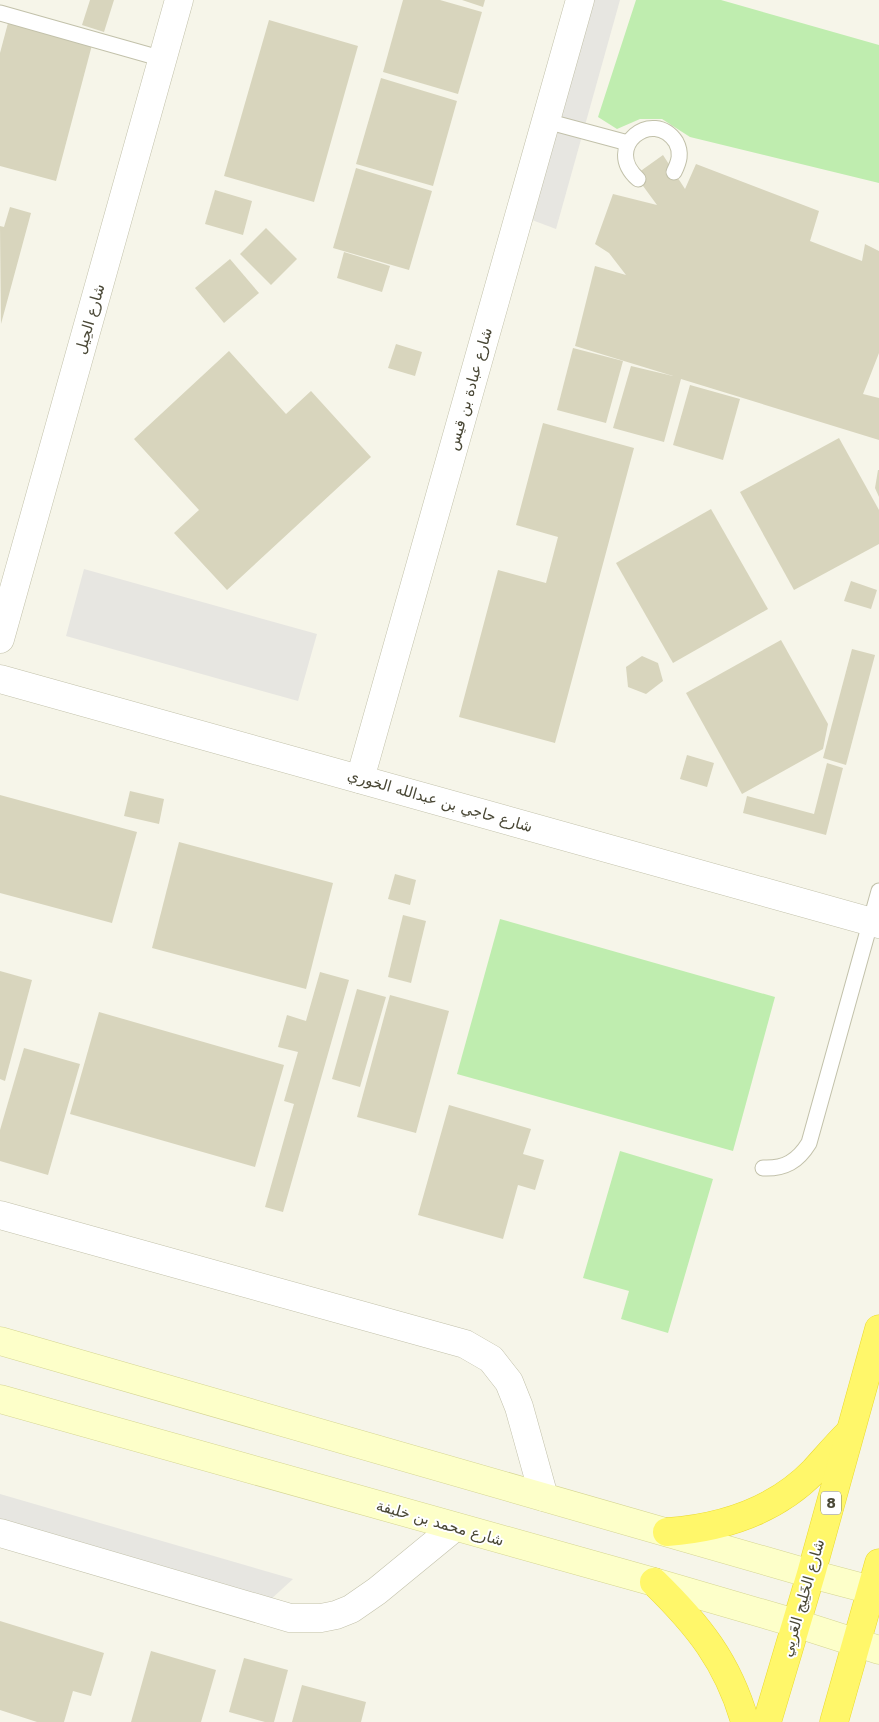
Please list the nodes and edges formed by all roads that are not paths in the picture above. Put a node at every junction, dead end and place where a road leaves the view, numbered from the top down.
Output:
1 (179, 0) edge
2 (580, 0) edge
3 (0, 13) edge
4 (163, 59) junction
5 (546, 121) junction
6 (628, 143) junction
7 (674, 172) dead end
8 (638, 179) dead end
9 (0, 639) edge
10 (0, 678) edge
11 (360, 779) junction
12 (879, 891) edge
13 (875, 923) edge
14 (763, 1168) dead end
15 (0, 1215) edge
16 (879, 1329) edge
17 (0, 1341) edge
18 (0, 1399) edge
19 (850, 1431) junction
20 (544, 1497) junction
21 (455, 1527) junction
22 (667, 1532) junction
23 (0, 1533) edge
24 (879, 1563) edge
25 (810, 1574) junction
26 (654, 1582) junction
27 (875, 1591) edge
28 (795, 1623) junction
29 (868, 1646) edge
30 (745, 1722) edge
31 (766, 1722) edge
32 (834, 1722) edge

1 - 4 street, شارع الحِيل
2 - 5 street, شارع عبادة بن قيس
3 - 4 lane
4 - 9 street, شارع الحِيل
5 - 6 lane
5 - 11 street, شارع عبادة بن قيس
6 - 7 lane
6 - 8 lane
10 - 11 street, شارع حاجي بن عبدالله الخوري
11 - 13 street, شارع حاجي بن عبدالله الخوري
12 - 13 lane
13 - 14 lane
15 - 20 street
16 - 19 highway, شارع الخَلِيج العَربِي / 8
17 - 20 main road
18 - 21 main road, شارع محمد بن خليفة
19 - 22 highway
19 - 25 highway, شارع الخَلِيج العَربِي / 8
20 - 22 main road
21 - 23 street
21 - 26 main road, شارع محمد بن خليفة
22 - 25 main road
24 - 27 highway
25 - 27 main road
25 - 28 highway, شارع الخَلِيج العَربِي / 8
26 - 28 main road, شارع محمد بن خليفة
26 - 30 highway
27 - 29 highway
28 - 29 main road, شارع محمد بن خليفة
28 - 31 highway, شارع الخَلِيج العَربِي / 8
29 - 32 highway

